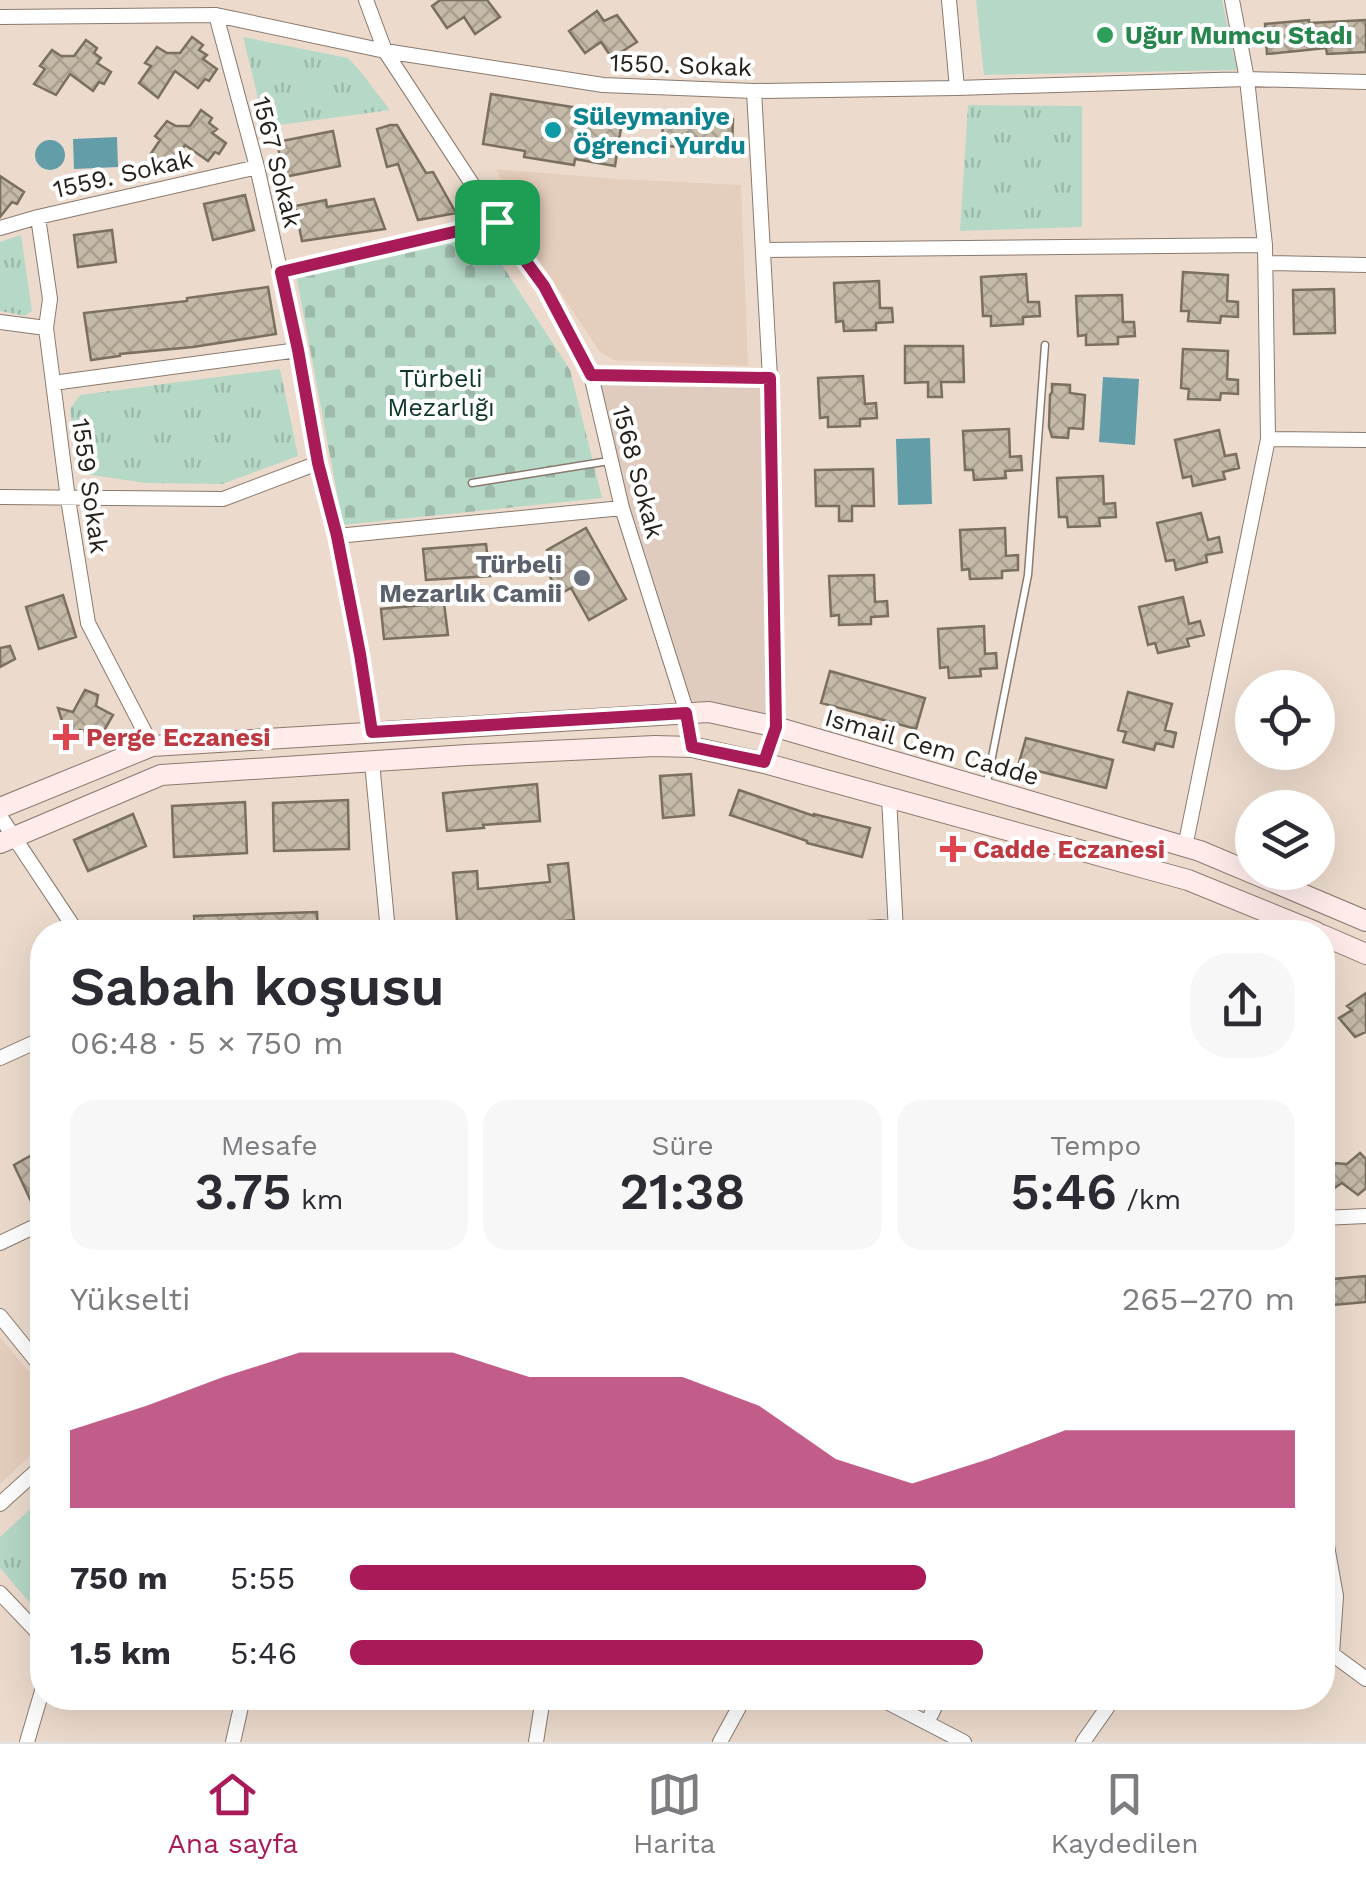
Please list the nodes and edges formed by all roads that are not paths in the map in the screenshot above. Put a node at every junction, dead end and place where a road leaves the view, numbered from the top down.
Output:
1 (366, 0) edge
2 (949, 0) edge
3 (1232, 0) edge
4 (216, 14) junction
5 (0, 16) edge
6 (386, 52) junction
7 (1248, 79) junction
8 (1366, 82) edge
9 (957, 88) junction
10 (754, 91) junction
11 (257, 167) junction
12 (38, 217) junction
13 (497, 222) junction
14 (0, 228) edge
15 (1266, 245) junction
16 (764, 250) junction
17 (1267, 263) junction
18 (1366, 264) edge
19 (281, 272) junction
20 (0, 322) edge
21 (46, 328) junction
22 (1046, 345) dead end
23 (298, 350) junction
24 (591, 375) junction
25 (770, 378) junction
26 (54, 384) junction
27 (1268, 440) junction
28 (1366, 440) edge
29 (610, 461) junction
30 (318, 463) junction
31 (472, 482) dead end
32 (0, 496) edge
33 (68, 499) junction
34 (622, 508) junction
35 (337, 536) junction
36 (686, 713) junction
37 (776, 727) junction
38 (372, 732) junction
39 (152, 746) junction
40 (692, 747) junction
41 (372, 762) junction
42 (764, 762) junction
43 (985, 788) junction
44 (889, 796) junction
45 (0, 808) edge
46 (0, 816) edge
47 (7, 840) edge
48 (1185, 847) junction
49 (68, 920) edge
50 (387, 920) edge
51 (896, 920) edge
52 (1280, 920) edge
53 (1366, 921) edge
54 (1335, 943) edge
55 (1366, 954) edge
56 (30, 1044) edge
57 (0, 1058) edge
58 (1366, 1216) edge
59 (1335, 1217) edge
60 (30, 1229) edge
61 (0, 1244) edge
62 (0, 1316) edge
63 (30, 1353) edge
64 (30, 1477) edge
65 (0, 1504) edge
66 (0, 1594) edge
67 (30, 1625) edge
68 (1335, 1659) edge
69 (1366, 1680) edge
70 (36, 1710) edge
71 (240, 1710) edge
72 (541, 1710) edge
73 (737, 1710) edge
74 (904, 1710) edge
75 (934, 1710) edge
76 (1106, 1710) edge
77 (928, 1722) junction
78 (27, 1742) edge
79 (233, 1742) edge
80 (536, 1742) edge
81 (720, 1742) edge
82 (964, 1742) edge
83 (1083, 1742) edge

1 - 6 street, 1568 Sokak
2 - 9 street
3 - 7 street
4 - 5 street, 1550. Sokak
4 - 6 street, 1550. Sokak
4 - 11 street, 1567 Sokak
6 - 10 street, 1550. Sokak
6 - 13 street, 1568 Sokak
7 - 8 street, 1550. Sokak
7 - 9 street, 1550. Sokak
7 - 15 street
9 - 10 street, 1550. Sokak
10 - 16 street
11 - 12 street, 1559. Sokak
11 - 19 street, 1567 Sokak
12 - 14 street, 1559. Sokak
12 - 21 street, 1559 Sokak
13 - 19 street
13 - 24 street, 1568 Sokak
15 - 16 street
15 - 17 street
16 - 25 street
17 - 18 street
17 - 27 street
19 - 23 street, 1567 Sokak
20 - 21 street
21 - 26 street, 1559 Sokak
22 - 43 lane
23 - 26 street
23 - 30 street, 1567 Sokak
24 - 25 street
24 - 29 street, 1568 Sokak
25 - 37 street
26 - 33 street, 1559 Sokak
27 - 28 street
27 - 48 street
29 - 31 lane
29 - 34 street, 1568 Sokak
30 - 33 street
30 - 35 street, 1567 Sokak
32 - 33 street
33 - 39 street, 1559 Sokak
34 - 35 street
34 - 36 street, 1568 Sokak
35 - 38 street, 1567 Sokak
36 - 37 main road, Ismail Cem Cadde
36 - 38 main road, Ismail Cem Cadde
36 - 40 street, 1568 Sokak
37 - 42 street
37 - 43 main road, Ismail Cem Cadde
38 - 39 main road, Ismail Cem Cadde
39 - 45 main road, Ismail Cem Cadde
40 - 41 main road
40 - 42 main road
41 - 47 main road
41 - 50 street
42 - 44 main road
43 - 48 main road, Ismail Cem Cadde
44 - 51 street
44 - 52 main road
46 - 47 street
47 - 49 street
48 - 53 main road, Ismail Cem Cadde
54 - 55 main road
56 - 57 street
58 - 59 street
60 - 61 street
62 - 63 street
64 - 65 street
66 - 67 street
68 - 69 street
70 - 78 street
71 - 79 street
72 - 80 street
73 - 81 street
74 - 77 street
75 - 77 street
76 - 83 street
77 - 82 street

